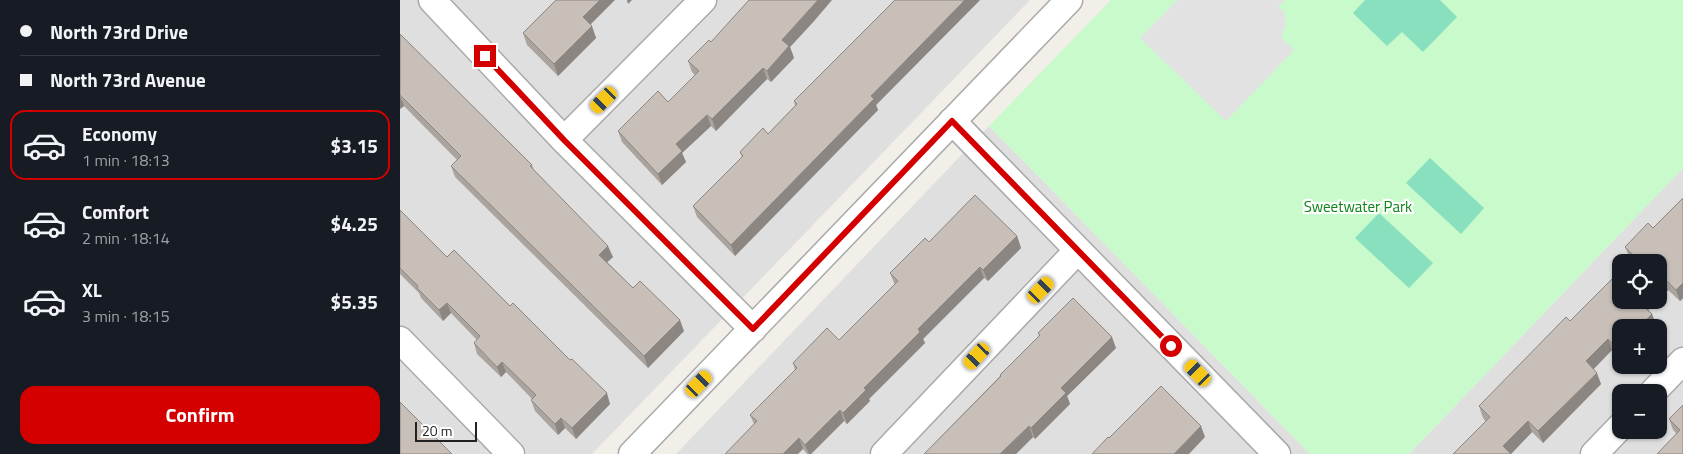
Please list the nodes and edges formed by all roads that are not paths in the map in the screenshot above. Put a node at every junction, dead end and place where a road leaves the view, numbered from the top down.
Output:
1 (432, 0) edge
2 (703, 0) edge
3 (1069, 0) edge
4 (952, 121) junction
5 (564, 140) junction
6 (1078, 250) junction
7 (753, 329) junction
8 (400, 340) edge
9 (1683, 361) edge
10 (1661, 384) edge
11 (1612, 435) edge
12 (1264, 450) edge
13 (511, 454) edge
14 (632, 454) edge
15 (884, 454) edge
16 (1594, 454) edge

1 - 5 street
2 - 5 street
3 - 4 street
4 - 6 street
4 - 7 street
5 - 7 street
6 - 12 street
6 - 15 street
7 - 14 street
8 - 13 street
9 - 10 street
11 - 16 street

